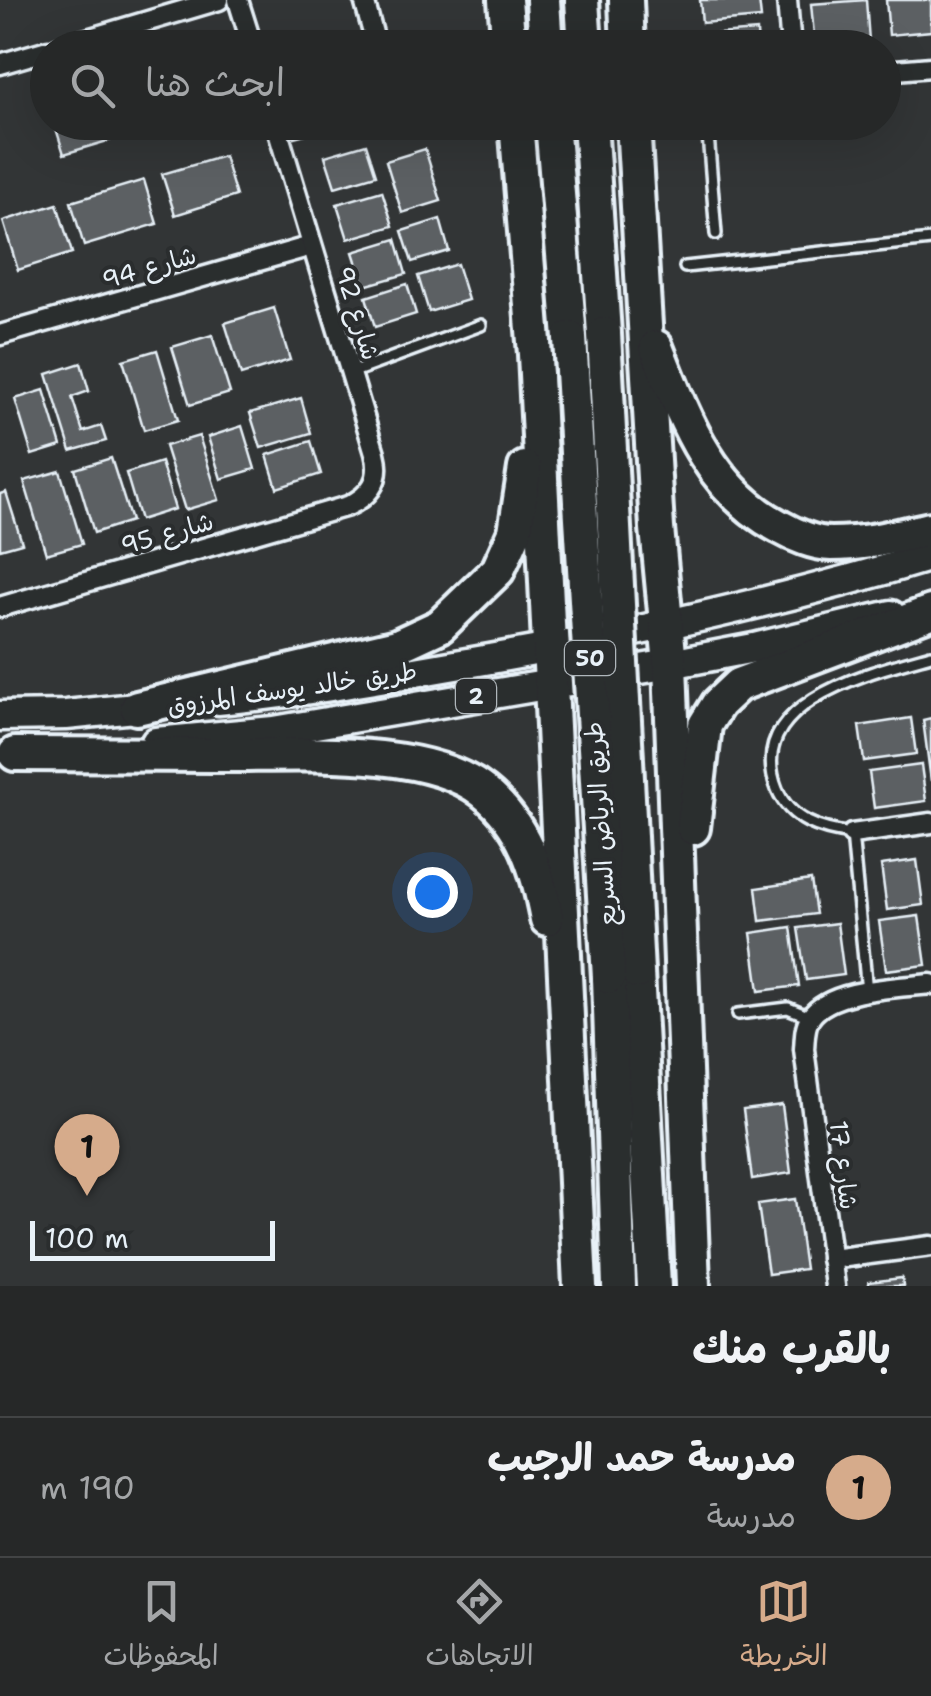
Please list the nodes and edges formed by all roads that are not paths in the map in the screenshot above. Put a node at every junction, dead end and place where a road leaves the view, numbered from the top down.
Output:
1 (218, 0) edge
2 (238, 0) edge
3 (364, 0) edge
4 (505, 0) edge
5 (543, 0) edge
6 (582, 0) edge
7 (626, 0) edge
8 (786, 0) edge
9 (117, 30) edge
10 (247, 30) edge
11 (373, 30) edge
12 (508, 30) edge
13 (545, 30) edge
14 (584, 30) edge
15 (627, 30) edge
16 (789, 30) edge
17 (30, 55) edge
18 (0, 64) edge
19 (931, 68) edge
20 (901, 70) edge
21 (280, 140) edge
22 (517, 140) edge
23 (554, 140) edge
24 (591, 140) edge
25 (633, 140) edge
26 (708, 140) edge
27 (716, 234) dead end
28 (931, 240) edge
29 (311, 246) junction
30 (685, 267) dead end
31 (644, 313) junction
32 (482, 325) dead end
33 (0, 336) edge
34 (534, 354) junction
35 (351, 374) junction
36 (348, 506) joint
37 (658, 528) junction
38 (931, 529) edge
39 (544, 544) junction
40 (931, 556) edge
41 (931, 604) edge
42 (0, 607) edge
43 (931, 612) edge
44 (667, 627) junction
45 (548, 649) junction
46 (931, 655) edge
47 (670, 664) junction
48 (550, 685) junction
49 (138, 708) junction
50 (0, 716) edge
51 (8, 754) edge
52 (675, 801) junction
53 (558, 808) junction
54 (931, 823) edge
55 (852, 834) junction
56 (683, 957) junction
57 (623, 974) junction
58 (931, 984) edge
59 (867, 992) junction
60 (738, 1014) dead end
61 (810, 1017) junction
62 (565, 1022) junction
63 (931, 1246) edge
64 (830, 1259) junction
65 (580, 1286) edge
66 (619, 1286) edge
67 (654, 1286) edge
68 (693, 1286) edge
69 (834, 1286) edge

1 - 9 street
2 - 10 street
3 - 11 street
4 - 12 highway
5 - 13 highway
6 - 14 highway
7 - 15 highway
8 - 16 street
17 - 18 street
19 - 20 street
21 - 29 street, شارع 92
22 - 34 highway
23 - 57 highway, طريق الرياض السريع / 50, bridge
24 - 57 highway, طريق الرياض السريع / 50, bridge
25 - 31 highway
26 - 27 lane
28 - 30 lane
29 - 33 street, شارع 94
29 - 35 street, شارع 92
31 - 37 highway
31 - 38 highway
32 - 35 lane
34 - 39 highway
34 - 49 highway
35 - 36 street, شارع 92
36 - 42 street, شارع 95
37 - 39 highway
37 - 44 highway
39 - 45 highway
40 - 44 main road, طريق خالد يوسف المرزوق / 2
41 - 47 main road, طريق خالد يوسف المرزوق / 2
43 - 56 highway
44 - 45 main road, طريق خالد يوسف المرزوق / 2
44 - 47 highway
45 - 48 highway
45 - 49 main road, طريق خالد يوسف المرزوق / 2
46 - 55 lane
47 - 48 main road, طريق خالد يوسف المرزوق / 2
47 - 52 highway
48 - 51 main road, طريق خالد يوسف المرزوق / 2
48 - 53 highway
49 - 50 main road, طريق خالد يوسف المرزوق / 2
51 - 62 highway
52 - 53 highway
52 - 56 highway
53 - 62 highway
54 - 55 street
55 - 59 lane
56 - 68 highway
57 - 66 highway, طريق الرياض السريع / 50
57 - 67 highway, طريق الرياض السريع / 50
58 - 59 street
59 - 61 street
60 - 61 lane
61 - 64 street, شارع 17
62 - 65 highway
63 - 64 street
64 - 69 street, شارع 17

